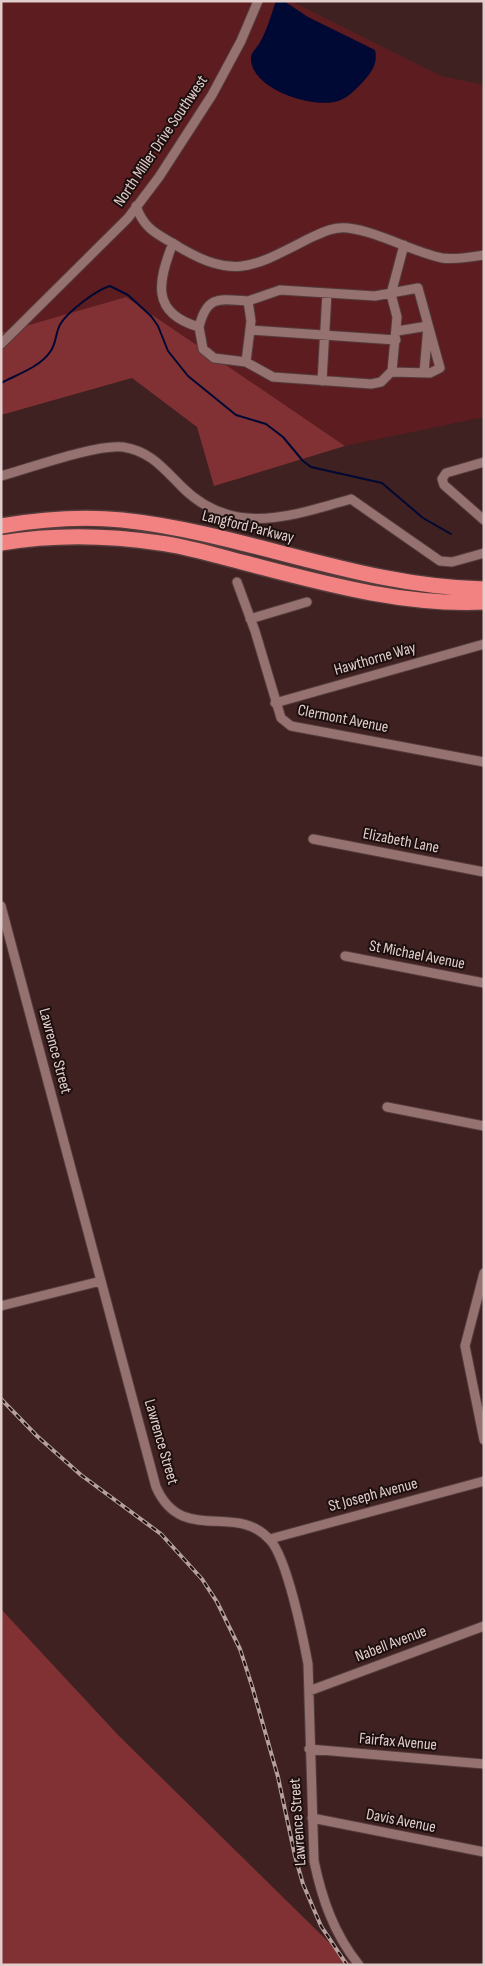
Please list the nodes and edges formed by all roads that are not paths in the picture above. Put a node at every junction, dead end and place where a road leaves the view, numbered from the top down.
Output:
1 (258, 1) edge
2 (136, 206) junction
3 (173, 243) junction
4 (404, 245) junction
5 (484, 255) edge
6 (327, 293) junction
7 (391, 294) junction
8 (248, 302) junction
9 (428, 326) junction
10 (199, 327) junction
11 (250, 330) junction
12 (325, 336) junction
13 (396, 336) junction
14 (1, 344) edge
15 (246, 362) junction
16 (391, 372) junction
17 (424, 373) junction
18 (322, 380) junction
19 (484, 462) edge
20 (1, 476) edge
21 (484, 520) edge
22 (1, 526) edge
23 (1, 543) edge
24 (484, 552) edge
25 (237, 582) dead end
26 (484, 588) edge
27 (307, 602) dead end
28 (484, 602) edge
29 (250, 619) junction
30 (484, 644) edge
31 (275, 703) junction
32 (484, 762) edge
33 (313, 839) dead end
34 (484, 872) edge
35 (1, 906) edge
36 (345, 956) dead end
37 (484, 983) edge
38 (387, 1107) dead end
39 (484, 1126) edge
40 (484, 1273) edge
41 (101, 1281) junction
42 (1, 1306) edge
43 (484, 1440) edge
44 (484, 1481) edge
45 (270, 1539) junction
46 (484, 1626) edge
47 (309, 1691) junction
48 (309, 1750) junction
49 (484, 1764) edge
50 (312, 1818) junction
51 (484, 1852) edge
52 (359, 1965) edge

1 - 2 street, North Miller Drive Southwest
2 - 3 street
2 - 14 street, North Miller Drive Southwest
3 - 4 street
3 - 10 street
4 - 5 street
4 - 7 street
6 - 7 street
6 - 8 street
6 - 12 street
7 - 9 street
7 - 13 street
8 - 10 street
8 - 11 street
9 - 13 street
9 - 17 street
9 - 17 street
10 - 15 street
11 - 12 street
11 - 15 street
12 - 13 street
12 - 18 street
13 - 16 street
15 - 18 street
16 - 17 street
16 - 18 street
19 - 21 street
20 - 24 street
22 - 26 highway, Langford Parkway
23 - 28 highway
25 - 29 street, Clermont Avenue
27 - 29 street
29 - 31 street, Clermont Avenue
30 - 31 street, Hawthorne Way
31 - 32 street, Clermont Avenue
33 - 34 street, Elizabeth Lane
35 - 41 street, Lawrence Street
36 - 37 street, St Michael Avenue
38 - 39 street
40 - 43 street
41 - 42 street
41 - 45 street, Lawrence Street
44 - 45 street, St Joseph Avenue
45 - 47 street, Lawrence Street
46 - 47 street, Nabell Avenue
47 - 48 street, Lawrence Street
48 - 49 street, Fairfax Avenue
48 - 50 street, Lawrence Street
50 - 51 street, Davis Avenue
50 - 52 street, Lawrence Street

